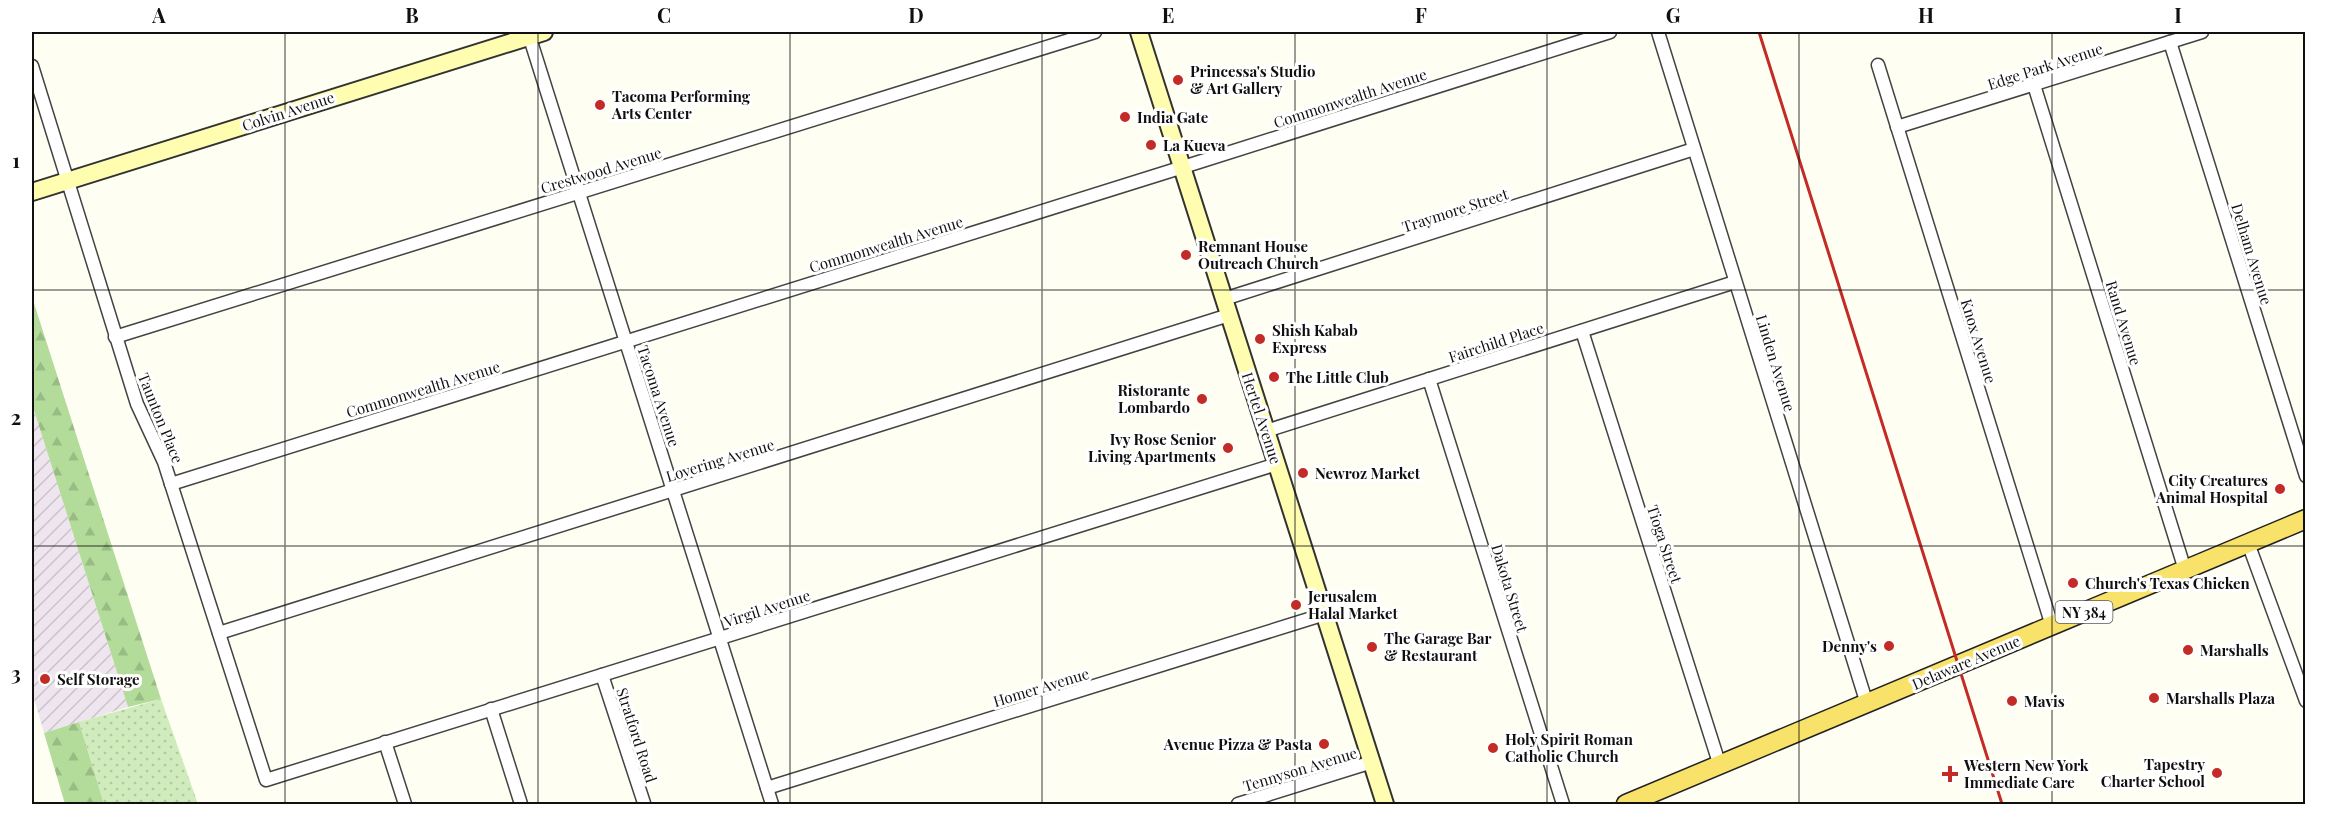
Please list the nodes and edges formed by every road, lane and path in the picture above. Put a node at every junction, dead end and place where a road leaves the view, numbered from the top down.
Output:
1 (1095, 32) edge
2 (1139, 32) edge
3 (1610, 32) edge
4 (1658, 32) edge
5 (2202, 32) edge
6 (534, 33) edge
7 (2170, 42) junction
8 (1878, 65) dead end
9 (32, 66) edge
10 (2034, 85) junction
11 (1897, 127) junction
12 (1694, 149) junction
13 (1182, 167) junction
14 (67, 181) junction
15 (32, 192) edge
16 (579, 193) junction
17 (1735, 282) junction
18 (1224, 299) junction
19 (1229, 315) junction
20 (1582, 331) junction
21 (116, 336) junction
22 (626, 342) junction
23 (1429, 379) junction
24 (1266, 431) junction
25 (1277, 464) junction
26 (2306, 476) edge
27 (171, 484) junction
28 (674, 490) junction
29 (2306, 519) edge
30 (2248, 543) junction
31 (2184, 570) junction
32 (1325, 614) junction
33 (2052, 626) junction
34 (219, 633) junction
35 (720, 639) junction
36 (602, 675) junction
37 (2306, 701) edge
38 (1868, 704) junction
39 (491, 709) junction
40 (385, 742) junction
41 (1372, 762) junction
42 (1720, 766) junction
43 (266, 780) joint
44 (767, 788) junction
45 (644, 803) edge
46 (405, 804) edge
47 (521, 804) edge
48 (772, 804) edge
49 (1238, 804) edge
50 (1386, 804) edge
51 (1563, 804) edge
52 (1626, 804) edge

1 - 16 street, Crestwood Avenue
2 - 13 street, Hertel Avenue
3 - 13 street, Commonwealth Avenue
4 - 12 street, Linden Avenue
5 - 7 street, Edge Park Avenue
6 - 14 street, Colvin Avenue
6 - 16 street, Tacoma Avenue
7 - 10 street, Edge Park Avenue
7 - 26 street, Delham Avenue
8 - 11 street, Knox Avenue
9 - 14 street, Taunton Place
10 - 11 street, Edge Park Avenue
10 - 31 street, Rand Avenue
11 - 33 street, Knox Avenue
12 - 17 street, Linden Avenue
12 - 18 street, Traymore Street
13 - 18 street, Hertel Avenue
13 - 22 street, Commonwealth Avenue
14 - 15 street, Colvin Avenue
14 - 21 street, Taunton Place
16 - 21 street, Crestwood Avenue
16 - 22 street, Tacoma Avenue
17 - 20 street, Fairchild Place
17 - 38 street, Linden Avenue
18 - 19 street, Hertel Avenue
19 - 24 street, Hertel Avenue
19 - 28 street, Lovering Avenue
20 - 23 street, Fairchild Place
20 - 42 street, Tioga Street
21 - 27 street, Taunton Place
22 - 27 street, Commonwealth Avenue
22 - 28 street, Tacoma Avenue
23 - 24 street, Fairchild Place
23 - 51 street, Dakota Street
24 - 25 street, Hertel Avenue
25 - 32 street, Hertel Avenue
25 - 35 street, Virgil Avenue
27 - 34 street, Taunton Place
28 - 34 street, Lovering Avenue
28 - 35 street, Tacoma Avenue
29 - 30 main road, Delaware Avenue / NY 384
30 - 31 main road, Delaware Avenue / NY 384
30 - 37 street
31 - 33 main road, Delaware Avenue / NY 384
32 - 41 street, Hertel Avenue
32 - 44 street, Homer Avenue
33 - 38 main road, Delaware Avenue / NY 384
34 - 43 street, Taunton Place
35 - 36 street, Virgil Avenue
35 - 44 street, Tacoma Avenue
36 - 39 street, Virgil Avenue
36 - 45 street, Stratford Road
38 - 42 main road, Delaware Avenue / NY 384
39 - 40 street, Virgil Avenue
39 - 47 street
40 - 43 street, Virgil Avenue
40 - 46 street
41 - 49 street, Tennyson Avenue
41 - 50 street, Hertel Avenue
42 - 52 main road, Delaware Avenue / NY 384
44 - 48 street, Tacoma Avenue

